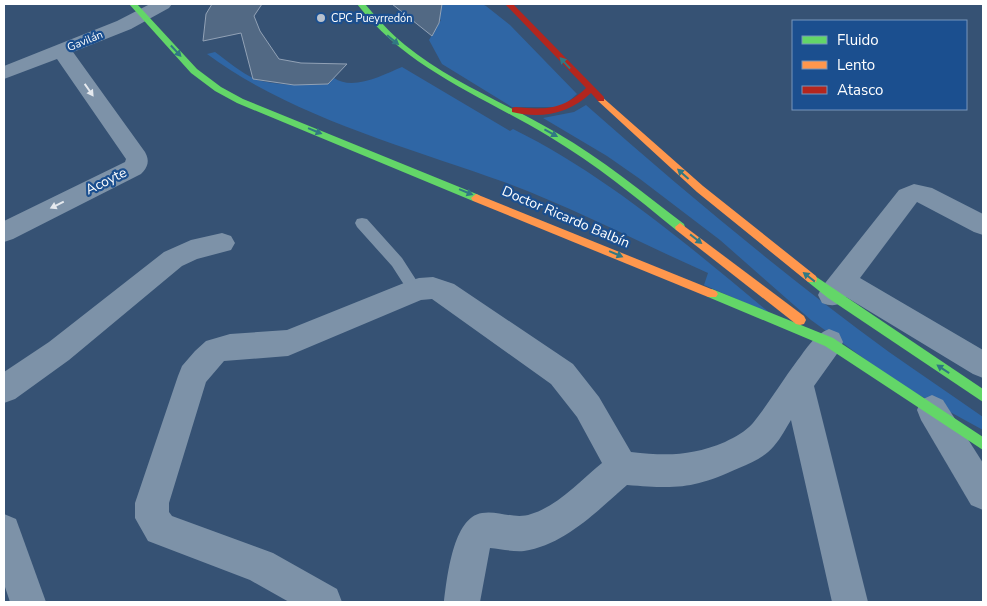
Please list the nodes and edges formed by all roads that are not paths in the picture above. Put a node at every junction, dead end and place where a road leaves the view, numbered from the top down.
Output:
1 (163, 4) edge
2 (361, 4) edge
3 (509, 4) edge
4 (138, 9) edge
5 (61, 50) junction
6 (4, 73) edge
7 (590, 89) junction
8 (509, 109) junction
9 (362, 223) dead end
10 (983, 225) edge
11 (4, 232) edge
12 (222, 243) dead end
13 (838, 288) junction
14 (415, 290) junction
15 (829, 342) junction
16 (983, 365) edge
17 (798, 383) junction
18 (4, 389) edge
19 (983, 396) edge
20 (932, 410) junction
21 (983, 444) edge
22 (622, 468) junction
23 (983, 493) edge
24 (4, 531) edge
25 (28, 602) edge
26 (324, 602) edge
27 (462, 602) edge
28 (850, 602) edge

1 - 4 street, Gavilán
2 -> 8 main road
7 -> 3 main road
4 - 5 street, Gavilán
4 -> 15 main road, Doctor Ricardo Balbín
5 - 6 street, Gavilán
5 -> 11 street, Acoyte
7 - 8 main road
13 -> 7 main road
8 -> 15 main road
9 - 14 lane
10 - 13 street
12 - 18 street
13 - 16 street
19 -> 13 main road
14 - 22 street
14 - 26 street
15 - 17 street
15 - 20 main road, Doctor Ricardo Balbín
17 - 22 street
17 - 28 street
20 - 21 main road, Doctor Ricardo Balbín
20 - 23 street
22 - 27 street
24 - 25 street

